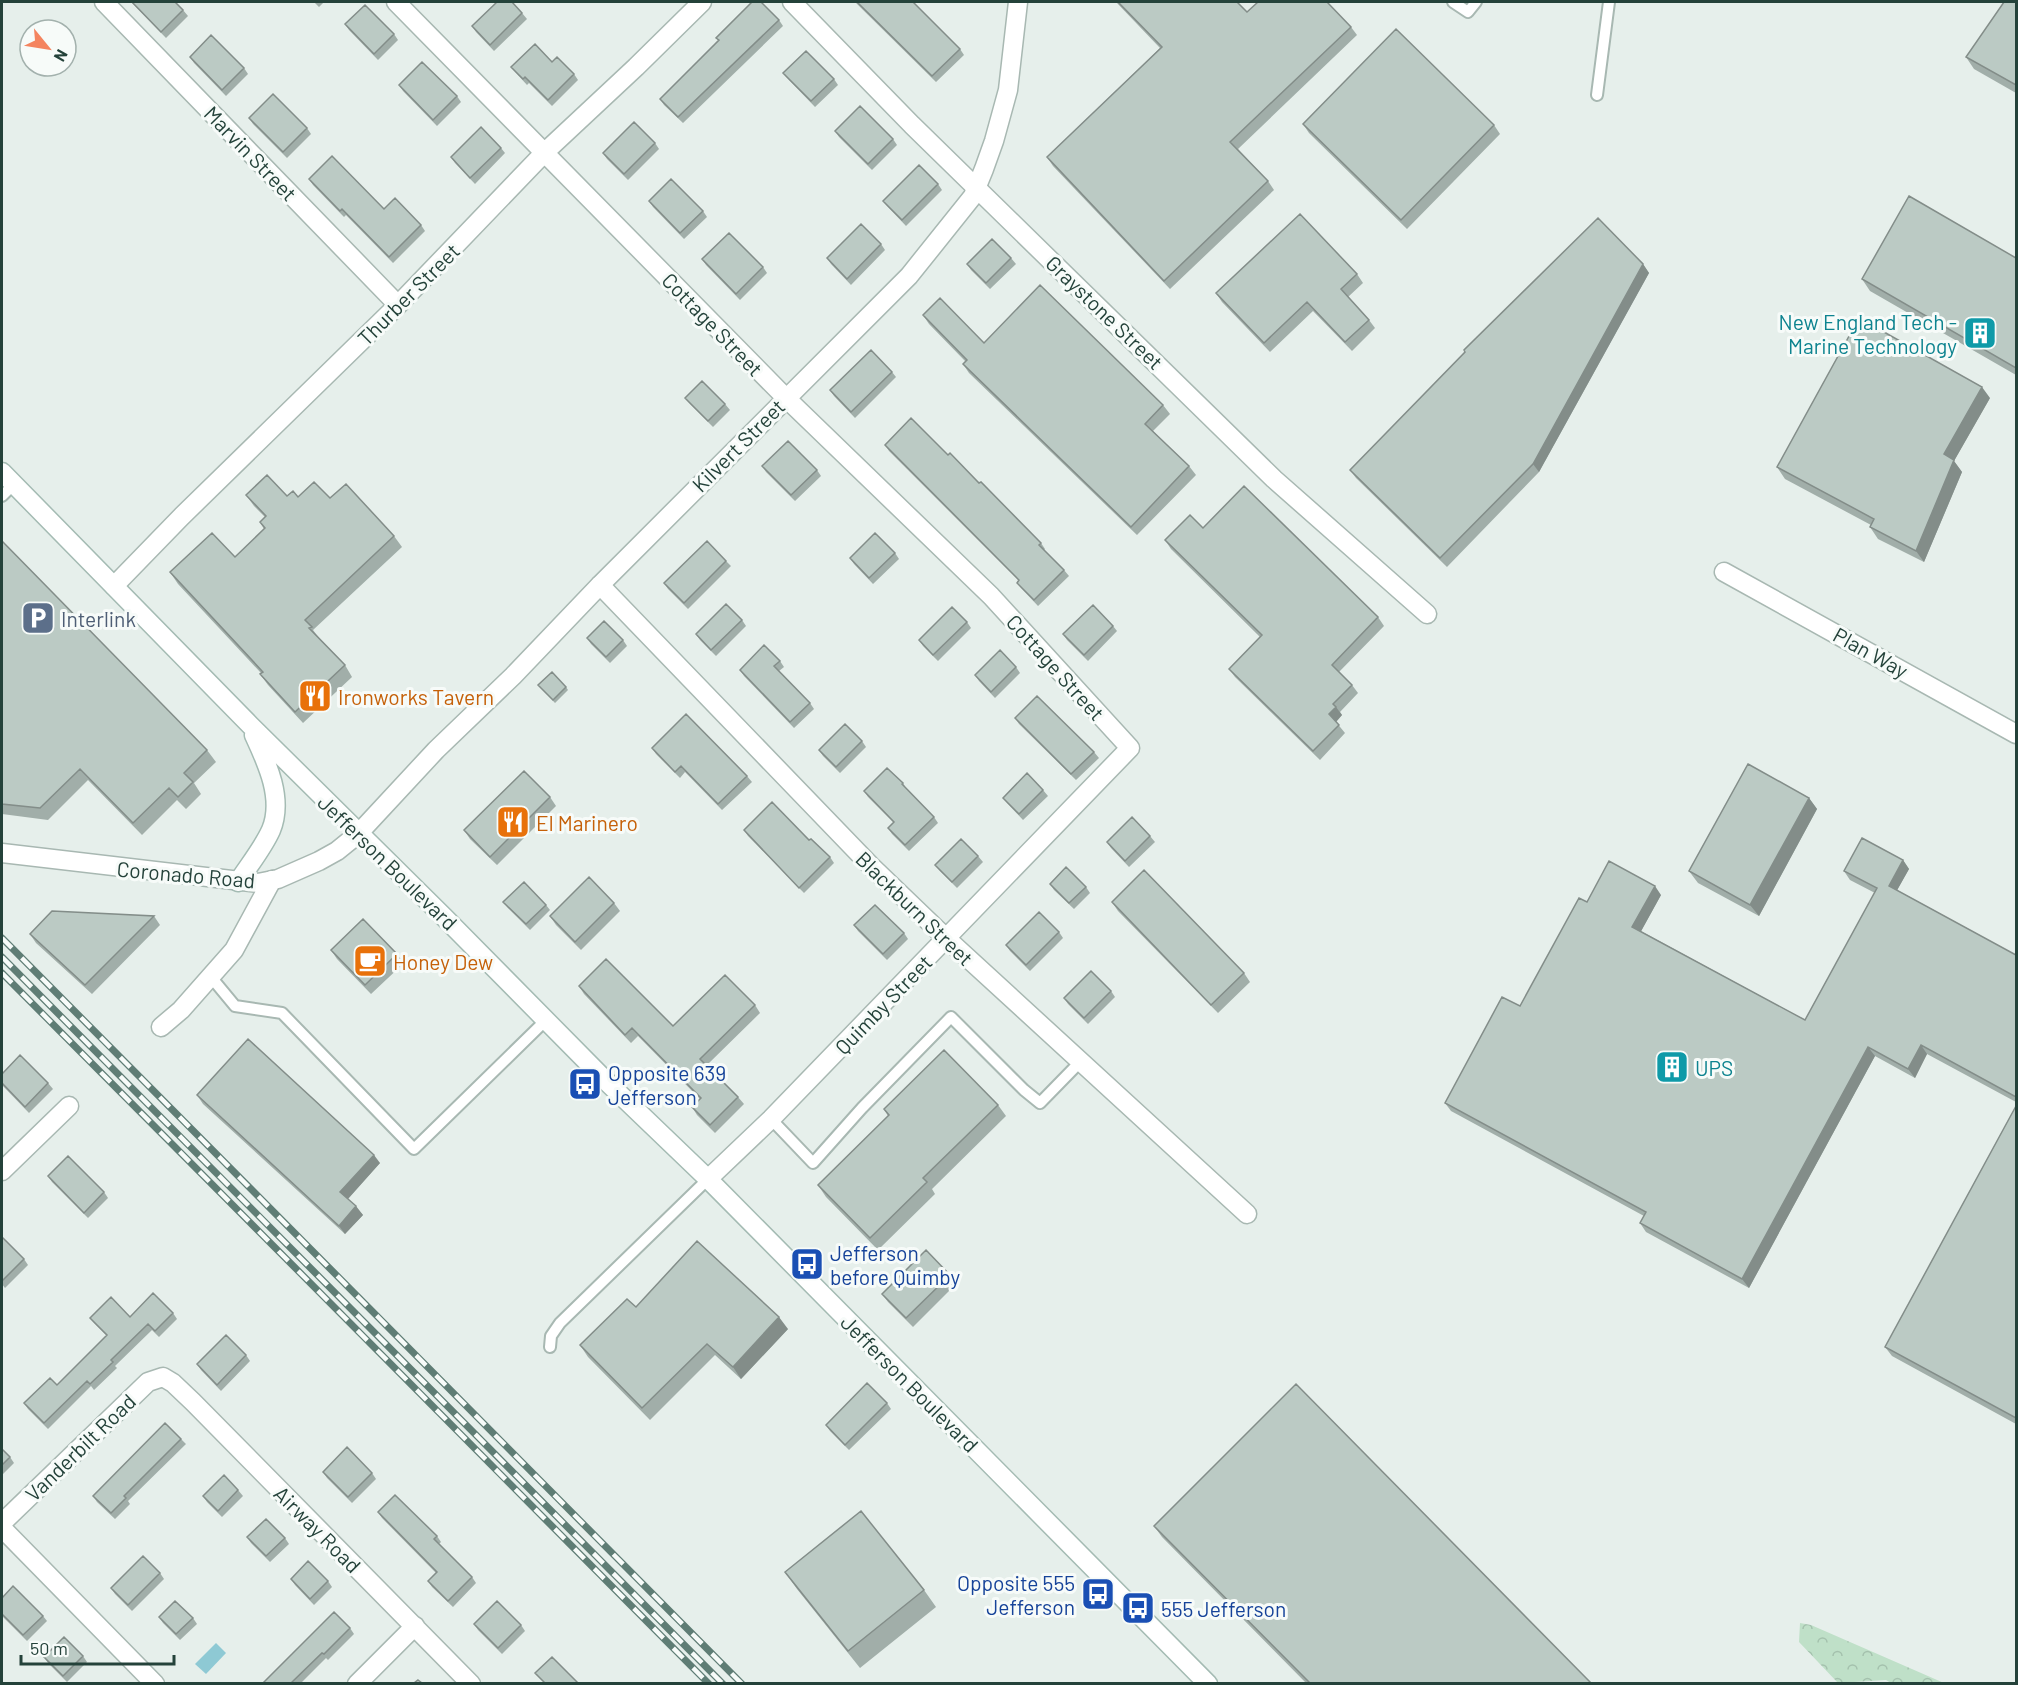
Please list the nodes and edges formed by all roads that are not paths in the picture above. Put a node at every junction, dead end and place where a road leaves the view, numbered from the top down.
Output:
1 (104, 2) edge
2 (396, 2) edge
3 (702, 2) edge
4 (792, 2) edge
5 (1017, 2) edge
6 (1454, 2) edge
7 (1476, 2) edge
8 (1609, 2) edge
9 (1597, 95) dead end
10 (545, 152) junction
11 (976, 187) junction
12 (398, 305) junction
13 (786, 398) junction
14 (6, 484) edge
15 (1724, 572) dead end
16 (600, 585) junction
17 (114, 586) junction
18 (1427, 614) dead end
19 (250, 725) junction
20 (2016, 734) edge
21 (1130, 748) joint
22 (358, 834) junction
23 (2, 853) edge
24 (272, 880) junction
25 (238, 882) junction
26 (947, 939) junction
27 (211, 978) junction
28 (546, 1020) junction
29 (161, 1027) dead end
30 (1080, 1062) junction
31 (69, 1106) dead end
32 (771, 1119) junction
33 (2, 1171) edge
34 (708, 1179) junction
35 (1247, 1214) dead end
36 (550, 1347) dead end
37 (162, 1377) joint
38 (2, 1523) edge
39 (2, 1528) edge
40 (415, 1626) junction
41 (155, 1683) edge
42 (357, 1683) edge
43 (471, 1683) edge
44 (1208, 1683) edge

1 - 12 street, Marvin Street
2 - 10 street, Cottage Street
3 - 10 street, Thurber Street
4 - 11 street, Graystone Street
5 - 11 street, Kilvert Street
6 - 7 lane
8 - 9 lane
10 - 12 street, Thurber Street
10 - 13 street, Cottage Street
11 - 13 street, Kilvert Street
11 - 18 street, Graystone Street
12 - 17 street, Thurber Street
13 - 16 street, Kilvert Street
13 - 21 street, Cottage Street
14 - 17 street, Jefferson Boulevard
15 - 20 street, Plan Way
16 - 22 street, Kilvert Street
16 - 26 street, Blackburn Street
17 - 19 street, Jefferson Boulevard
19 - 22 street, Jefferson Boulevard
19 - 25 street
21 - 26 street, Quimby Street
22 - 24 street, Coronado Road
22 - 28 street, Jefferson Boulevard
23 - 25 street, Coronado Road
24 - 25 street, Coronado Road
24 - 27 street
26 - 30 street, Blackburn Street
26 - 32 street, Quimby Street
27 - 28 lane
27 - 29 street
28 - 34 street, Jefferson Boulevard
30 - 32 lane
30 - 35 street, Blackburn Street
31 - 33 street
32 - 34 street, Quimby Street
34 - 36 lane
34 - 44 street, Jefferson Boulevard
37 - 38 street, Vanderbilt Road
37 - 40 street, Airway Road
39 - 41 street
40 - 42 street
40 - 43 street, Airway Road

